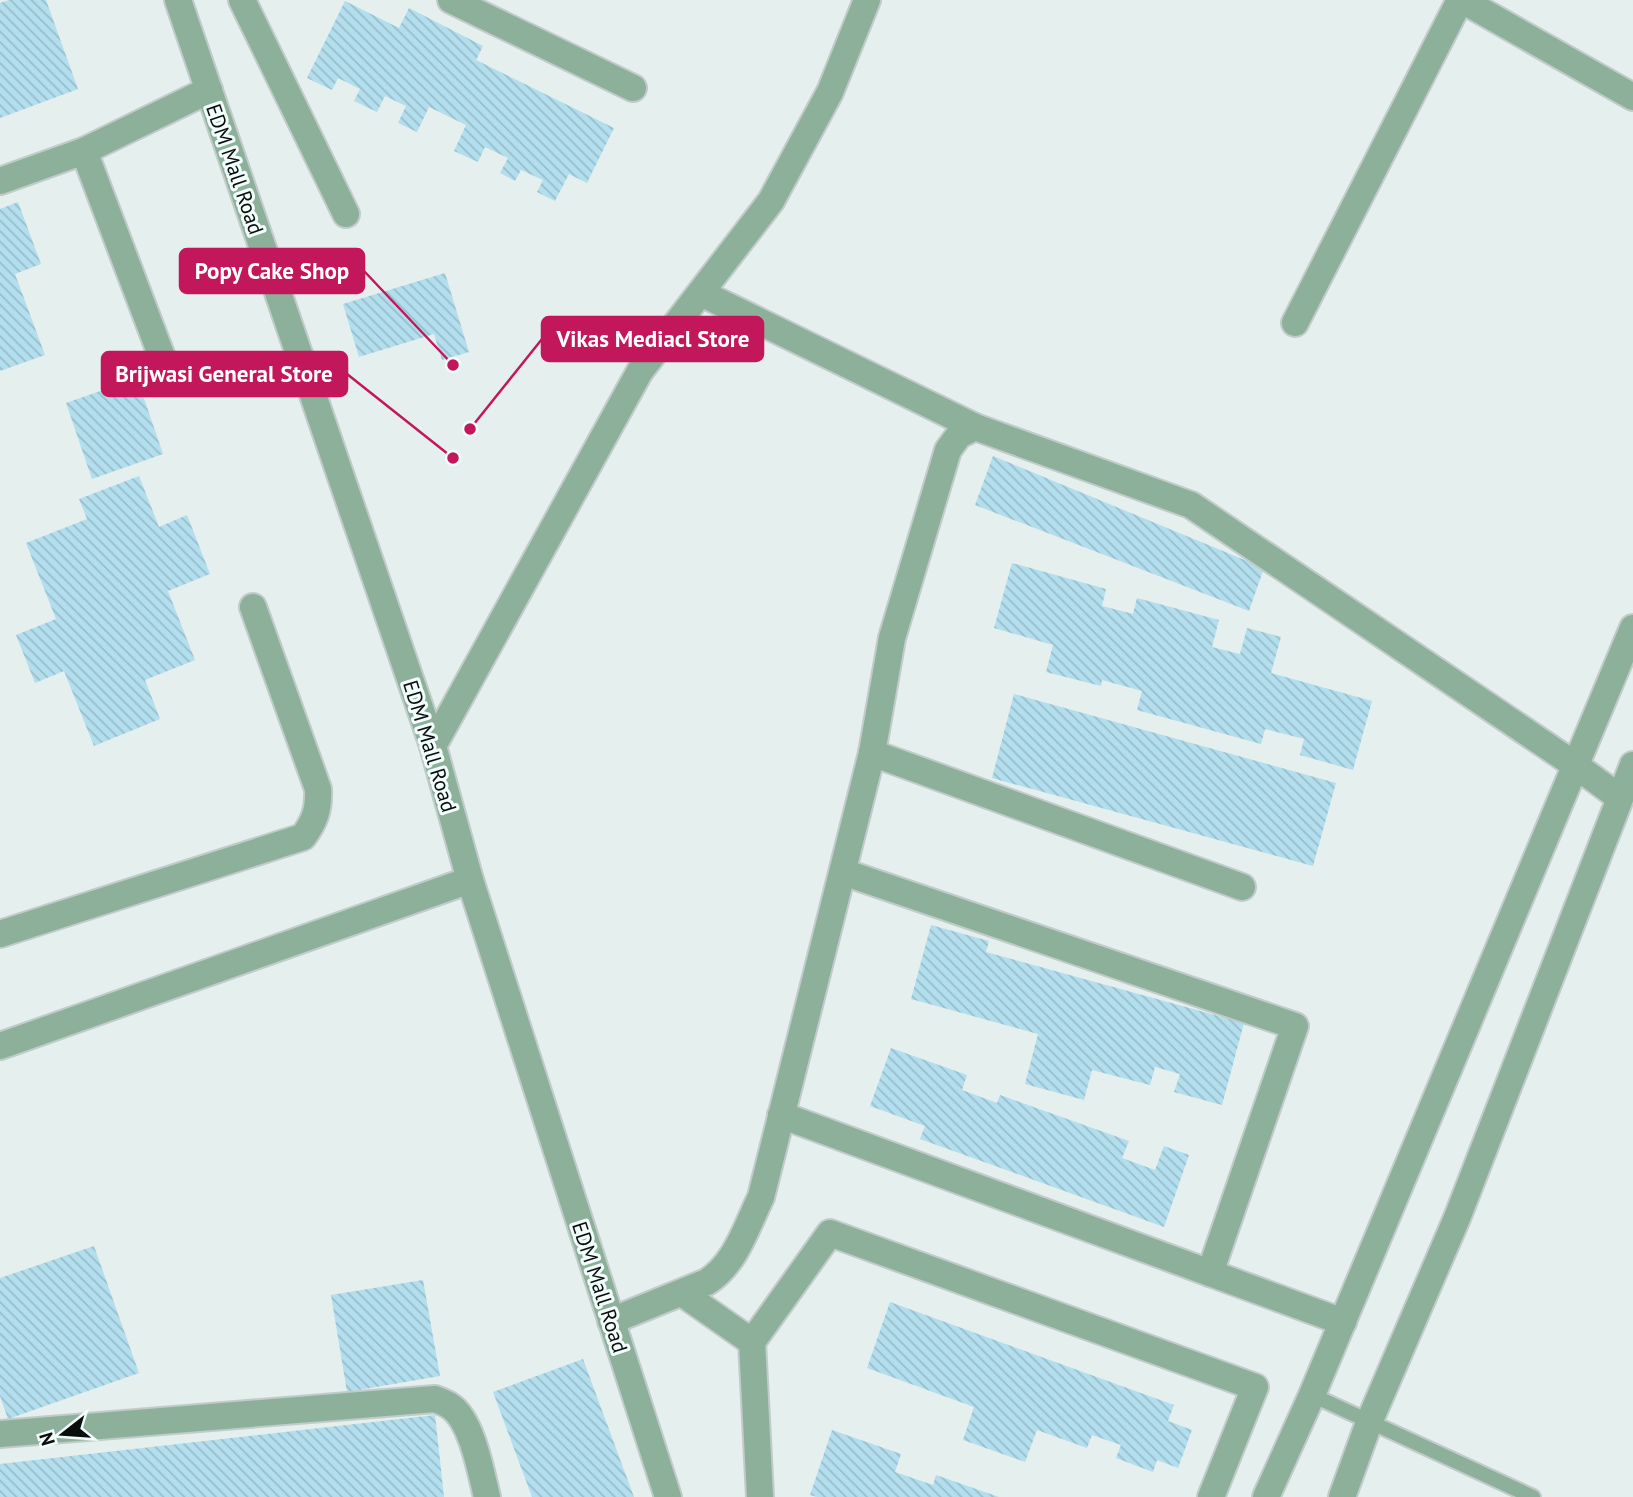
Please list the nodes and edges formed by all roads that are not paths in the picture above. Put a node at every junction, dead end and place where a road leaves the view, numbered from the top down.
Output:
1 (178, 0) edge
2 (242, 0) edge
3 (451, 0) edge
4 (867, 0) edge
5 (1461, 0) edge
6 (633, 88) dead end
7 (209, 90) junction
8 (1633, 97) edge
9 (84, 151) junction
10 (0, 181) edge
11 (346, 214) dead end
12 (701, 293) junction
13 (1294, 323) dead end
14 (165, 365) dead end
15 (975, 427) junction
16 (253, 607) dead end
17 (1633, 628) edge
18 (433, 746) junction
19 (872, 754) junction
20 (1575, 765) junction
21 (1633, 765) edge
22 (1620, 797) junction
23 (843, 872) junction
24 (470, 880) junction
25 (1242, 887) dead end
26 (0, 934) edge
27 (0, 1046) edge
28 (781, 1115) junction
29 (1210, 1273) junction
30 (682, 1293) junction
31 (611, 1321) junction
32 (1343, 1322) junction
33 (752, 1342) junction
34 (1312, 1395) junction
35 (1370, 1420) junction
36 (0, 1434) edge
37 (487, 1497) edge
38 (668, 1497) edge
39 (760, 1497) edge
40 (1211, 1497) edge
41 (1265, 1497) edge
42 (1342, 1497) edge
43 (1533, 1497) edge

1 - 7 street, EDM Mall Road
2 - 11 street
3 - 6 street
4 - 12 street
5 - 8 street
5 - 13 street
7 - 9 street
7 - 18 street, EDM Mall Road
9 - 10 street
9 - 14 street
12 - 15 street
12 - 18 street
15 - 19 street
15 - 20 street
16 - 26 street
17 - 20 street
18 - 24 street, EDM Mall Road
19 - 23 street
19 - 25 street
20 - 22 street
20 - 32 street
21 - 22 street
22 - 35 street
23 - 28 street
23 - 29 street
24 - 27 street
24 - 31 street, EDM Mall Road
28 - 29 street
28 - 30 street
29 - 32 street
30 - 31 street
30 - 33 street
31 - 38 street, EDM Mall Road
32 - 34 street
33 - 39 street
33 - 40 street
34 - 35 lane
34 - 41 street
35 - 42 street
35 - 43 lane
36 - 37 street

